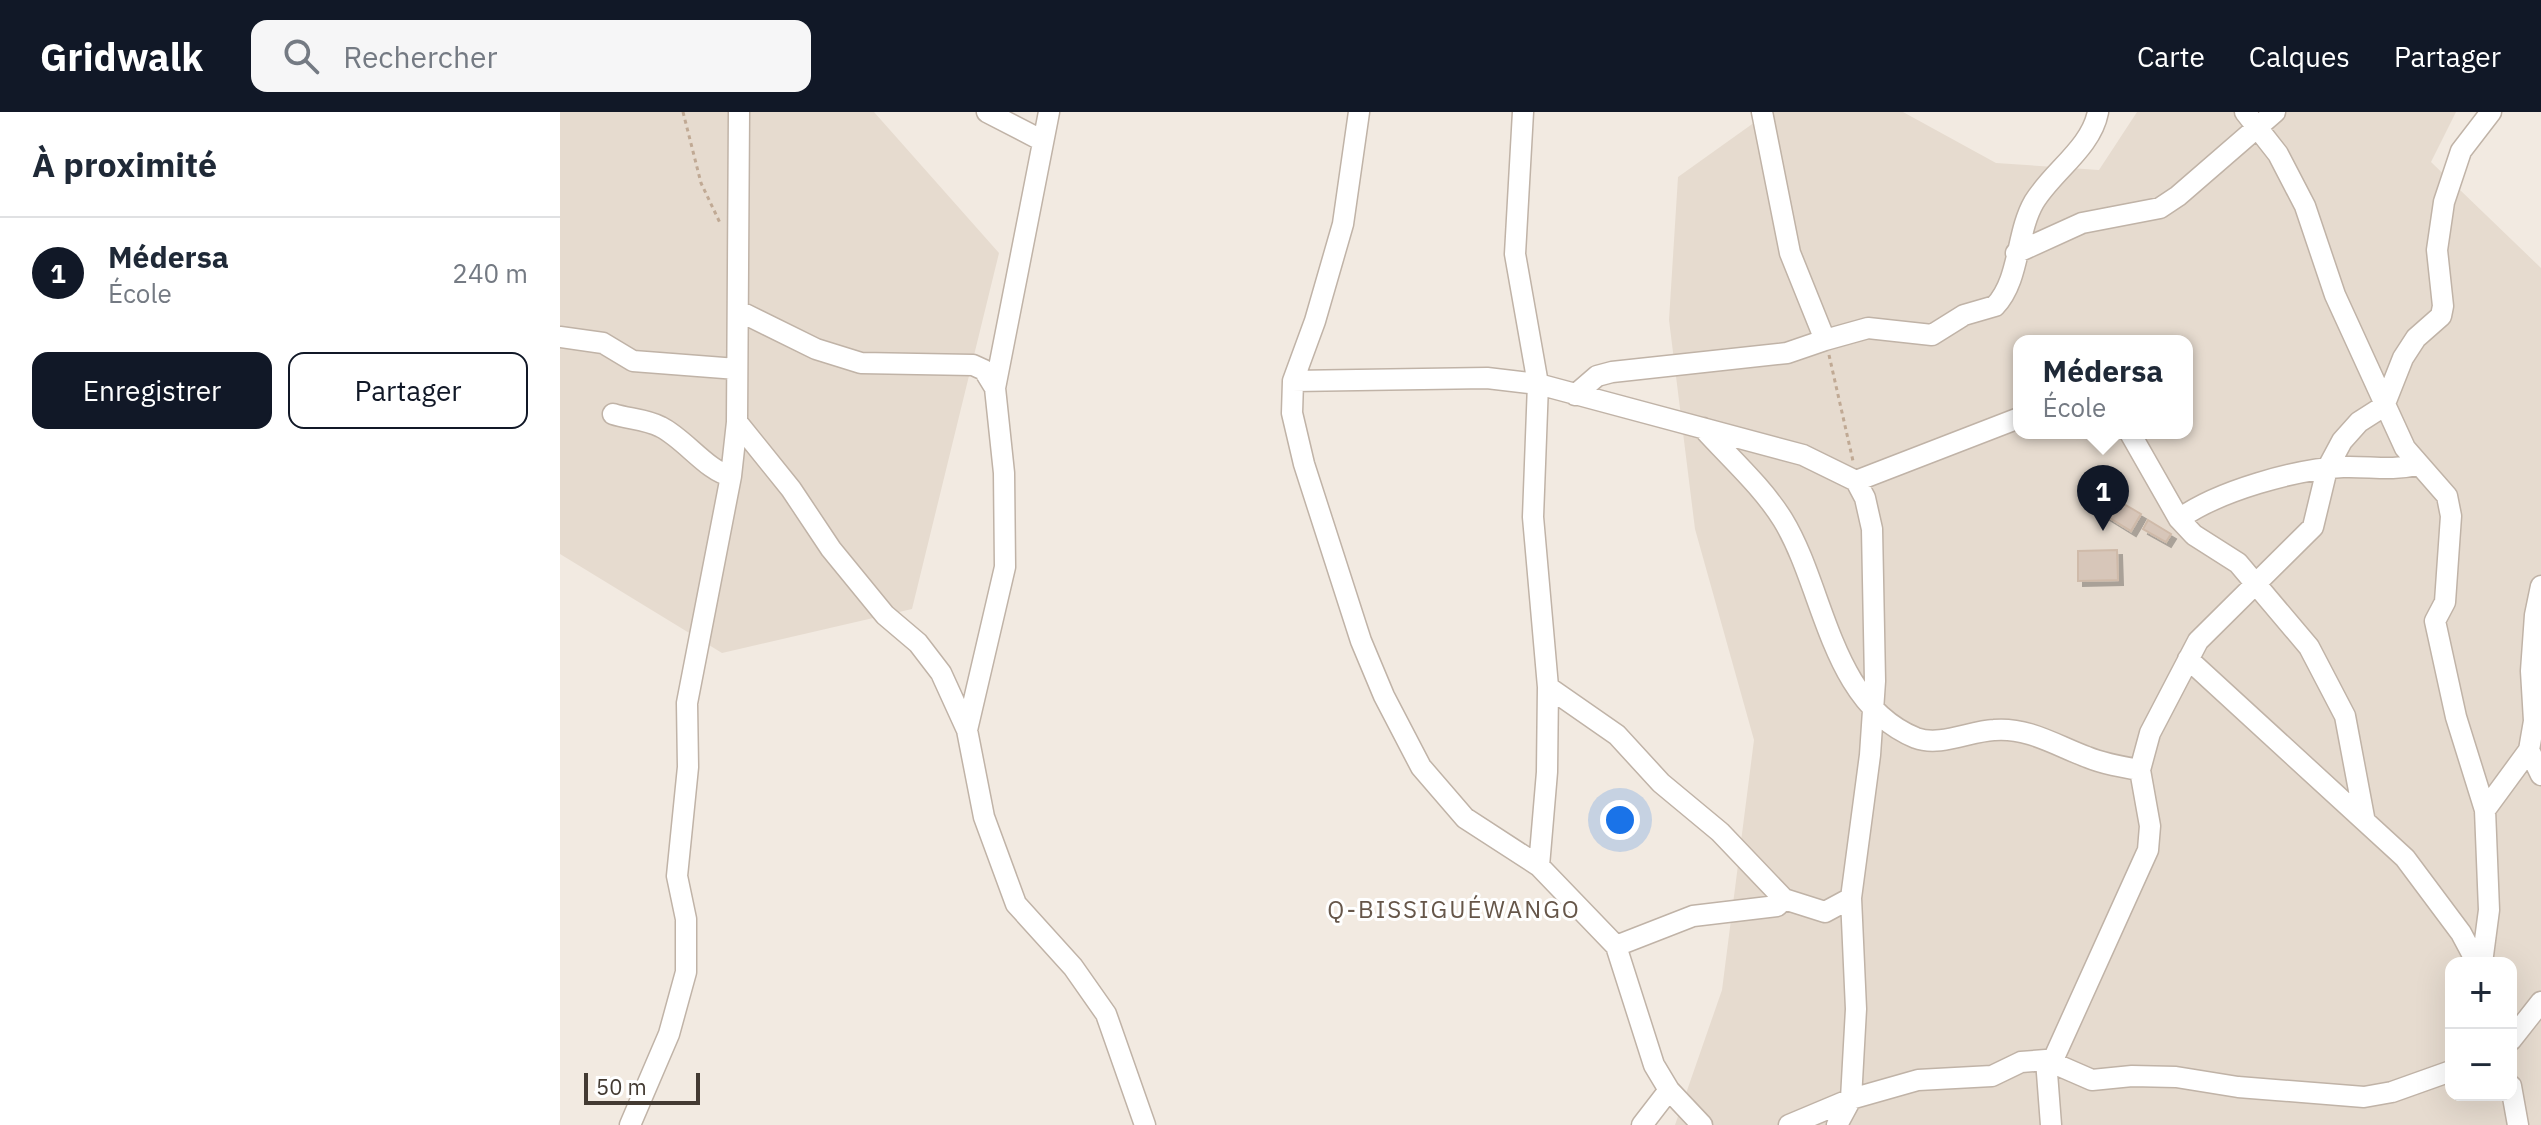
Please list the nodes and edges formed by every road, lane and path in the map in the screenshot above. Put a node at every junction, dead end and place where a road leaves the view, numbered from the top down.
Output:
1 (683, 112) edge
2 (739, 112) edge
3 (987, 112) edge
4 (1049, 112) edge
5 (1359, 112) edge
6 (1523, 112) edge
7 (1762, 112) edge
8 (2098, 112) edge
9 (2275, 112) edge
10 (2491, 112) edge
11 (2252, 119) edge
12 (1043, 141) junction
13 (739, 241) junction
14 (2016, 253) junction
15 (739, 311) junction
16 (560, 337) edge
17 (1825, 340) junction
18 (737, 369) junction
19 (1293, 381) junction
20 (1538, 384) junction
21 (995, 388) junction
22 (1575, 395) junction
23 (2384, 406) junction
24 (613, 414) dead end
25 (2013, 420) edge
26 (737, 422) junction
27 (1702, 427) junction
28 (2133, 439) edge
29 (2417, 465) junction
30 (2327, 469) junction
31 (731, 476) junction
32 (1856, 481) junction
33 (2179, 519) junction
34 (2255, 581) junction
35 (2541, 586) edge
36 (2188, 659) junction
37 (1548, 687) junction
38 (1873, 708) junction
39 (967, 730) junction
40 (2529, 750) junction
41 (2140, 770) junction
42 (2541, 775) edge
43 (2485, 810) junction
44 (2364, 817) junction
45 (1539, 866) junction
46 (1851, 898) junction
47 (1784, 899) junction
48 (1616, 946) junction
49 (2476, 957) edge
50 (2481, 957) edge
51 (2541, 1002) edge
52 (2517, 1032) edge
53 (2050, 1060) junction
54 (2445, 1073) edge
55 (1669, 1090) junction
56 (1851, 1099) junction
57 (2514, 1101) edge
58 (630, 1125) edge
59 (1145, 1125) edge
60 (1642, 1125) edge
61 (1702, 1125) edge
62 (1789, 1125) edge
63 (1837, 1125) edge
64 (2051, 1125) edge
65 (2518, 1125) edge

1 - 13 path
2 - 13 street
3 - 12 street
4 - 12 street
5 - 19 street
6 - 20 street
7 - 17 street
8 - 14 street
9 - 11 street
10 - 23 street
11 - 14 street
11 - 23 street
12 - 21 street
13 - 15 street
14 - 17 street
15 - 18 street
15 - 21 street
16 - 18 street
17 - 22 street
17 - 32 path
18 - 26 street
19 - 20 street
19 - 45 street
20 - 22 street
20 - 37 street
21 - 39 street
22 - 27 street
23 - 29 street
23 - 30 street
24 - 31 street
25 - 32 street
26 - 31 street
26 - 39 street
27 - 32 street
27 - 38 street
28 - 33 street
29 - 30 street
29 - 43 street
30 - 33 street
30 - 34 street
31 - 58 street
32 - 38 street
33 - 34 street
34 - 36 street
34 - 44 street
35 - 40 street
36 - 41 street
36 - 44 street
37 - 45 street
37 - 47 street
38 - 41 street
38 - 46 street
39 - 59 street
40 - 42 street
40 - 43 street
41 - 53 street
43 - 50 street
44 - 49 street
45 - 48 street
46 - 47 street
46 - 56 street
47 - 48 street
48 - 55 street
51 - 52 street
53 - 54 street
53 - 56 street
53 - 64 street
55 - 60 street
55 - 61 street
56 - 62 street
56 - 63 street
57 - 65 street

